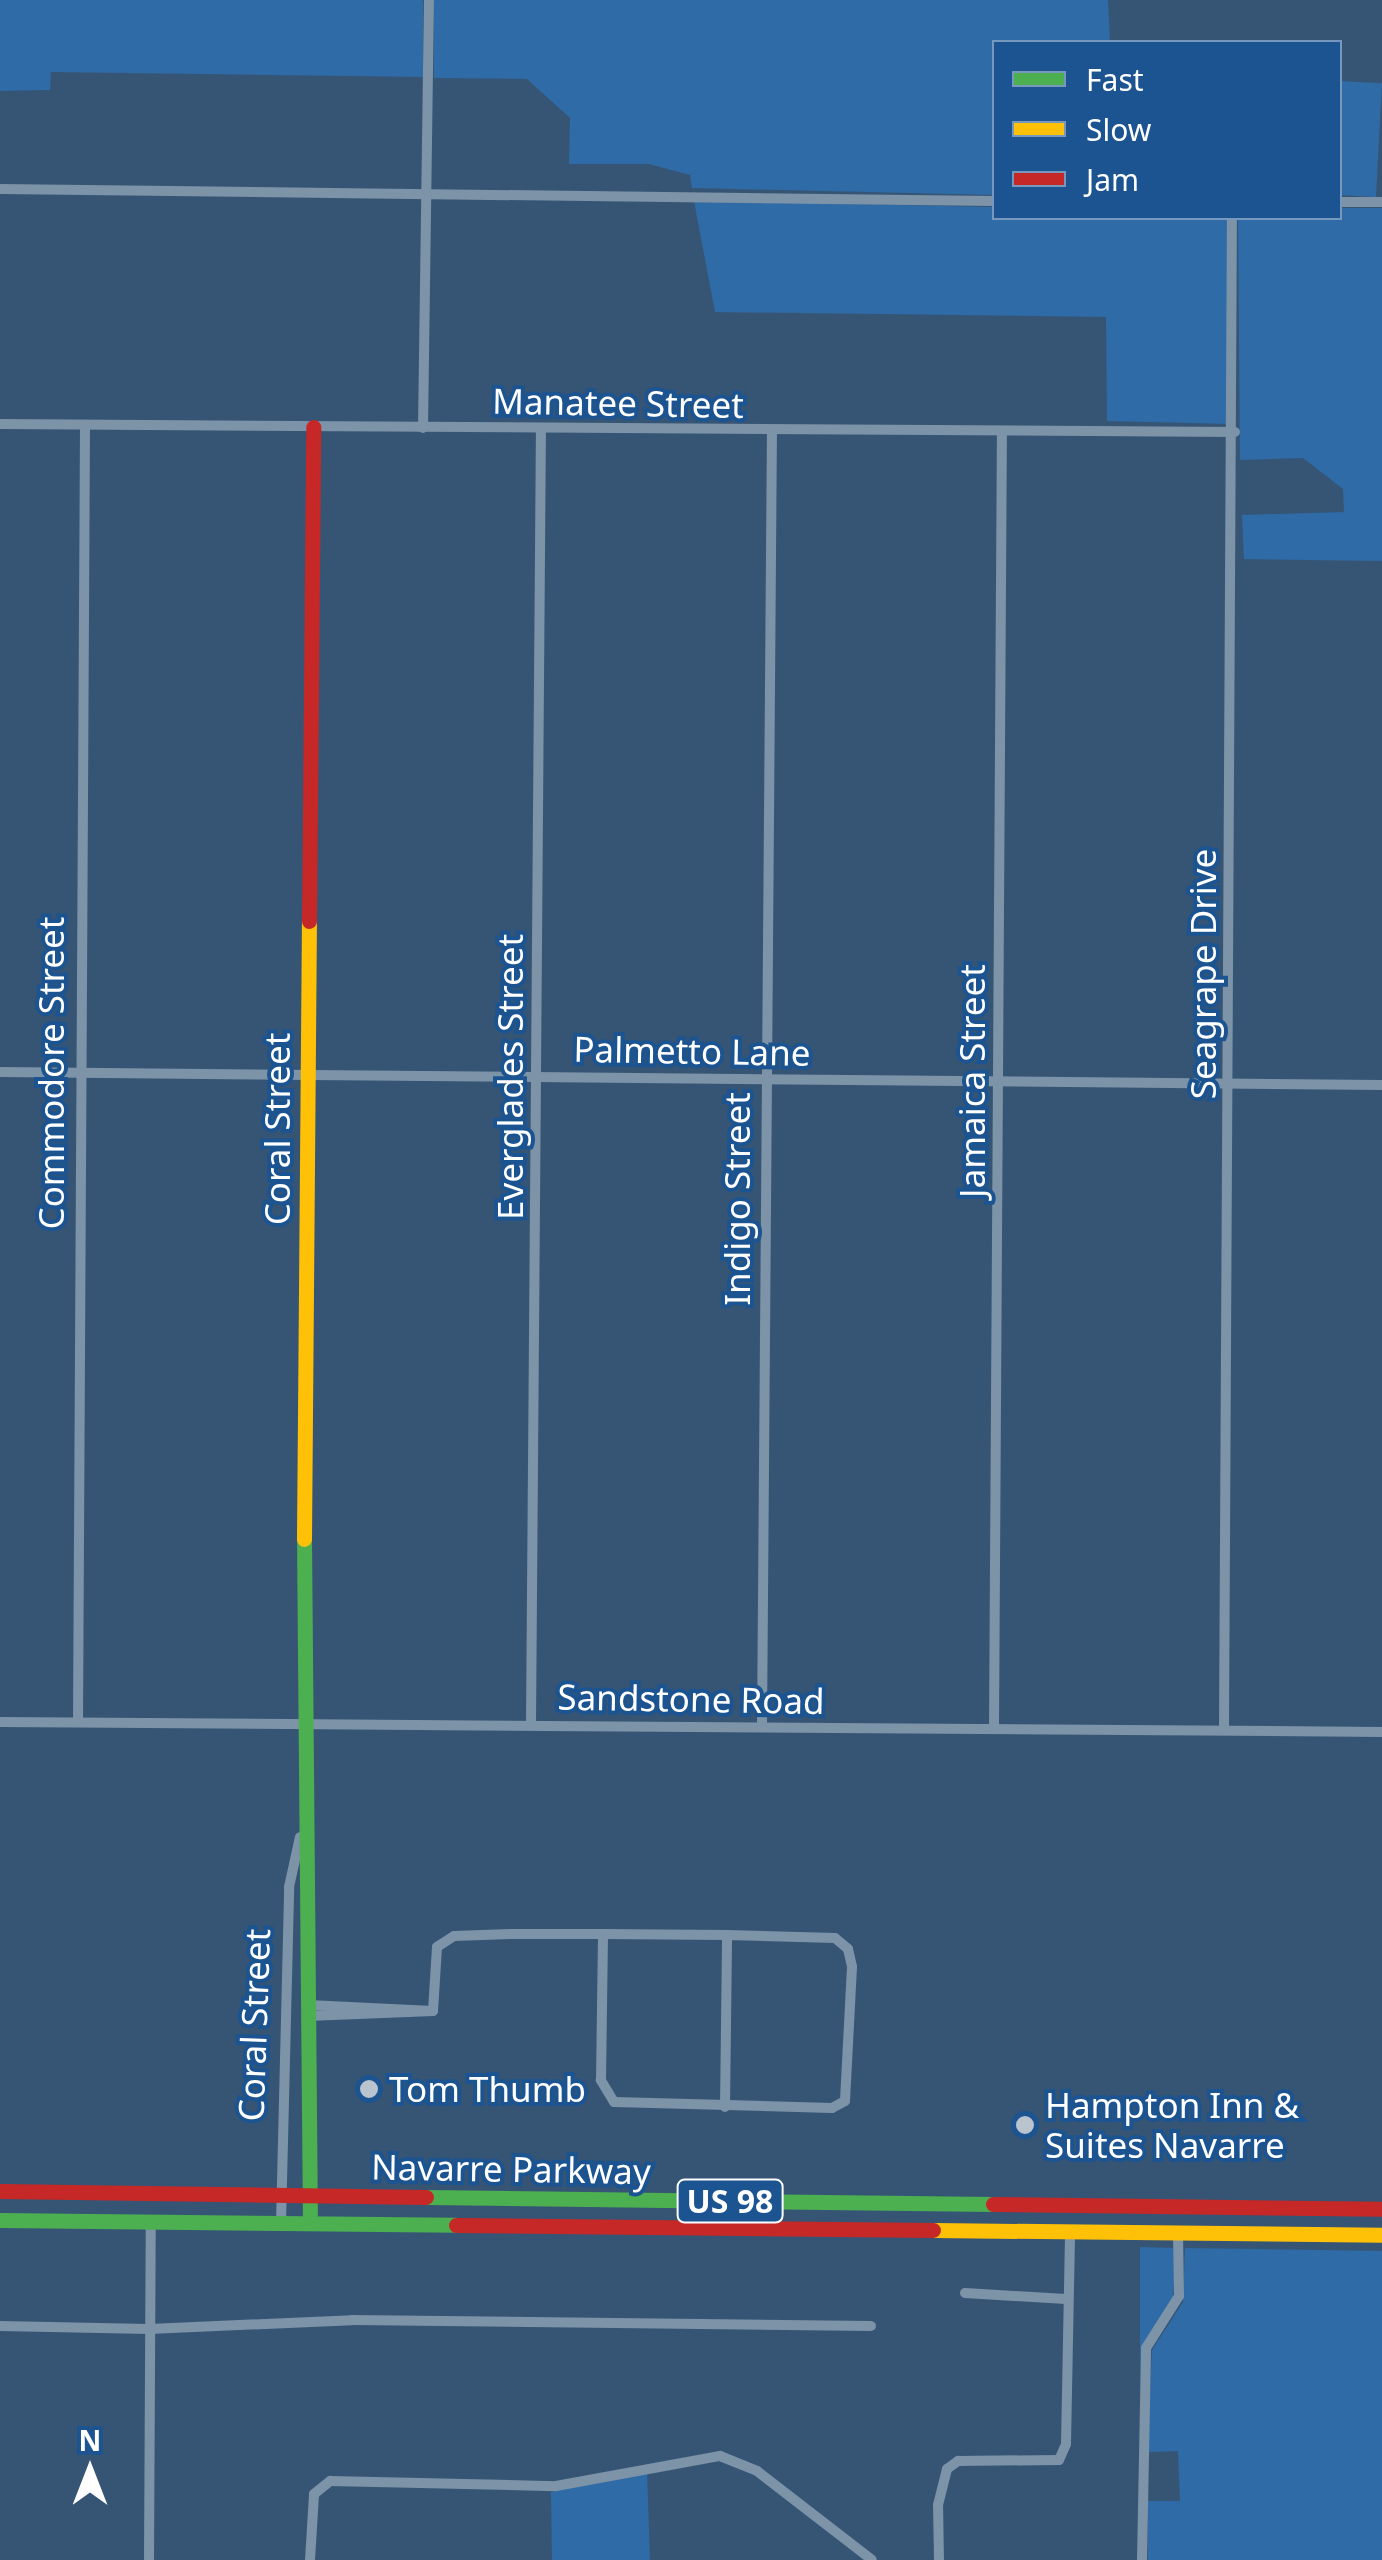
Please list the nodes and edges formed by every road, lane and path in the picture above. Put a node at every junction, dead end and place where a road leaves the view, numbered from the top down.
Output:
1 (429, 0) edge
2 (0, 189) edge
3 (429, 192) junction
4 (992, 201) edge
5 (1342, 202) edge
6 (1382, 202) edge
7 (1232, 220) edge
8 (0, 424) edge
9 (85, 425) junction
10 (312, 427) junction
11 (423, 428) junction
12 (541, 430) junction
13 (772, 432) junction
14 (1002, 432) junction
15 (1236, 432) junction
16 (0, 1072) edge
17 (81, 1072) junction
18 (307, 1074) junction
19 (538, 1076) junction
20 (765, 1081) junction
21 (1000, 1081) junction
22 (1230, 1083) junction
23 (1382, 1084) edge
24 (0, 1722) edge
25 (78, 1722) junction
26 (304, 1724) junction
27 (532, 1724) junction
28 (762, 1726) junction
29 (994, 1730) junction
30 (1224, 1730) junction
31 (1382, 1732) edge
32 (302, 1832) junction
33 (603, 1934) junction
34 (728, 1934) junction
35 (308, 2010) junction
36 (725, 2107) junction
37 (0, 2192) edge
38 (280, 2196) junction
39 (310, 2197) junction
40 (597, 2200) junction
41 (1382, 2209) edge
42 (0, 2220) edge
43 (152, 2222) junction
44 (281, 2223) junction
45 (310, 2223) junction
46 (596, 2226) junction
47 (1070, 2232) junction
48 (1178, 2233) junction
49 (1382, 2236) edge
50 (965, 2294) dead end
51 (1066, 2299) junction
52 (0, 2326) edge
53 (871, 2326) dead end
54 (149, 2329) junction
55 (149, 2560) edge
56 (310, 2560) edge
57 (872, 2560) edge
58 (939, 2560) edge
59 (1142, 2560) edge

1 - 3 street
2 - 3 street
3 - 4 street
3 - 11 street
5 - 6 street
7 - 15 street, Seagrape Drive
8 - 9 street, Manatee Street
9 - 10 street, Manatee Street
9 - 17 street, Commodore Street
10 - 11 street, Manatee Street
10 - 18 main road, Coral Street
11 - 12 street, Manatee Street
12 - 13 street, Manatee Street
12 - 19 street, Everglades Street
13 - 14 street, Manatee Street
13 - 20 street, Indigo Street
14 - 15 street, Manatee Street
14 - 21 street, Jamaica Street
15 - 22 street, Seagrape Drive
16 - 17 street, Palmetto Lane
17 - 18 street, Palmetto Lane
17 - 25 street, Commodore Street
18 - 19 street, Palmetto Lane
18 - 26 main road, Coral Street
19 - 20 street, Palmetto Lane
19 - 27 street, Everglades Street
20 - 21 street, Palmetto Lane
20 - 28 street, Indigo Street
21 - 22 street, Palmetto Lane
21 - 29 street, Jamaica Street
22 - 23 street, Palmetto Lane
22 - 30 street, Seagrape Drive
24 - 25 street, Sandstone Road
25 - 26 street, Sandstone Road
26 - 27 street, Sandstone Road
26 - 32 main road, Coral Street
27 - 28 street, Sandstone Road
28 - 29 street, Sandstone Road
29 - 30 street, Sandstone Road
30 - 31 street, Sandstone Road
32 - 35 main road, Coral Street
32 - 38 street, Coral Street
33 - 34 street
33 - 35 street
33 - 36 street
34 - 36 street
34 - 36 street
35 - 39 main road, Coral Street
37 - 38 main road, Navarre Parkway / US 98
38 - 39 main road, Navarre Parkway / US 98
38 - 44 street, Coral Street
39 - 40 main road, Navarre Parkway / US 98
39 - 45 main road, Coral Street
40 - 41 main road, Navarre Parkway / US 98
40 - 46 street
42 - 43 main road, Navarre Parkway / US 98
43 - 44 main road, Navarre Parkway / US 98
43 - 54 street
44 - 45 main road, Navarre Parkway / US 98
45 - 46 main road, Navarre Parkway / US 98
46 - 47 main road, Navarre Parkway / US 98
47 - 48 main road, Navarre Parkway / US 98
47 - 51 street
48 - 49 main road, Navarre Parkway / US 98
48 - 59 street
50 - 51 street
51 - 58 street
52 - 54 street
53 - 54 street
54 - 55 street
56 - 57 street

